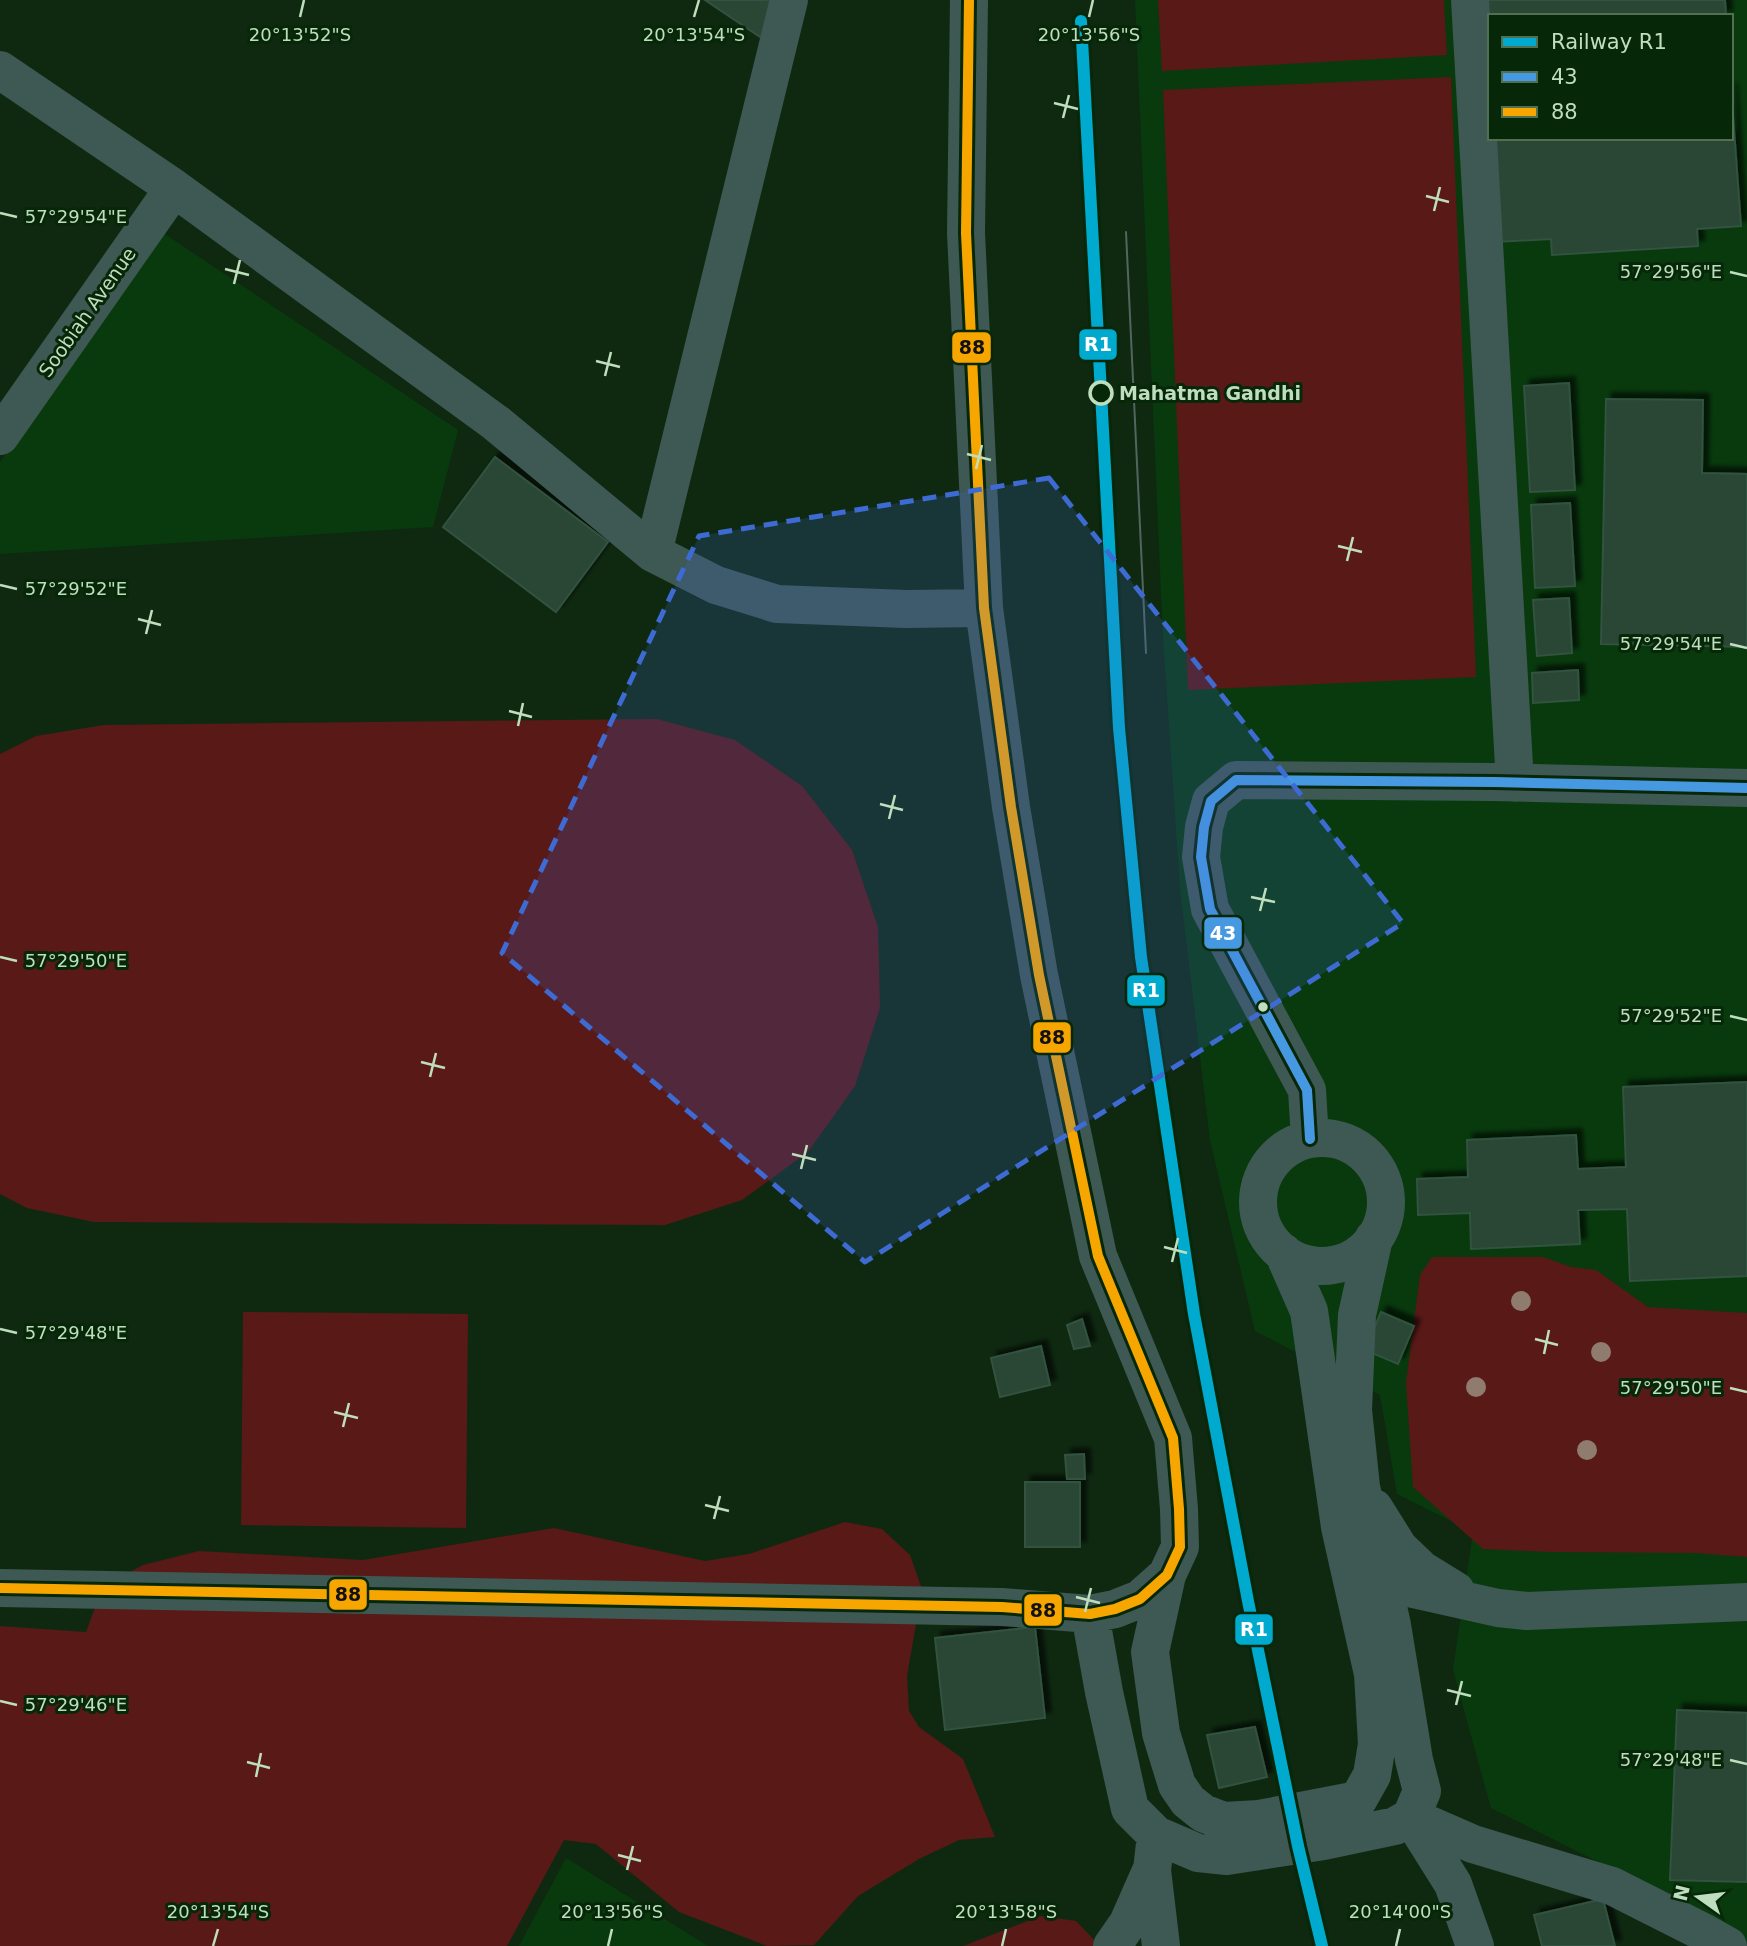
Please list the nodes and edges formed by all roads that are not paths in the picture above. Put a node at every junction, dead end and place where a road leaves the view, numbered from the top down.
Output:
1 (789, 0) edge
2 (969, 0) edge
3 (1470, 0) edge
4 (0, 69) edge
5 (174, 188) junction
6 (0, 436) edge
7 (653, 553) junction
8 (984, 608) junction
9 (1515, 783) junction
10 (1747, 788) edge
11 (1310, 1139) junction
12 (1374, 1238) junction
13 (1283, 1252) junction
14 (1360, 1487) junction
15 (1167, 1575) junction
16 (1382, 1581) junction
17 (0, 1588) edge
18 (1472, 1602) junction
19 (1747, 1602) edge
20 (1090, 1614) junction
21 (1411, 1817) junction
22 (1154, 1852) junction
23 (1112, 1946) edge
24 (1161, 1946) edge
25 (1475, 1946) edge
26 (1728, 1946) edge

1 - 7 street
2 - 8 street
3 - 9 street
4 - 5 street
5 - 6 street, Soobiah Avenue
5 - 7 street
7 - 8 street
8 - 15 street
9 - 10 street
9 - 11 street
11 - 12 street
11 - 13 street
12 - 13 street
12 - 14 street
13 - 15 street
14 - 16 street
14 - 18 street
15 - 20 street
16 - 18 street
16 - 21 street
17 - 20 street
18 - 19 street
20 - 22 street
21 - 22 street
21 - 25 street
21 - 26 street
22 - 23 street
22 - 24 street

